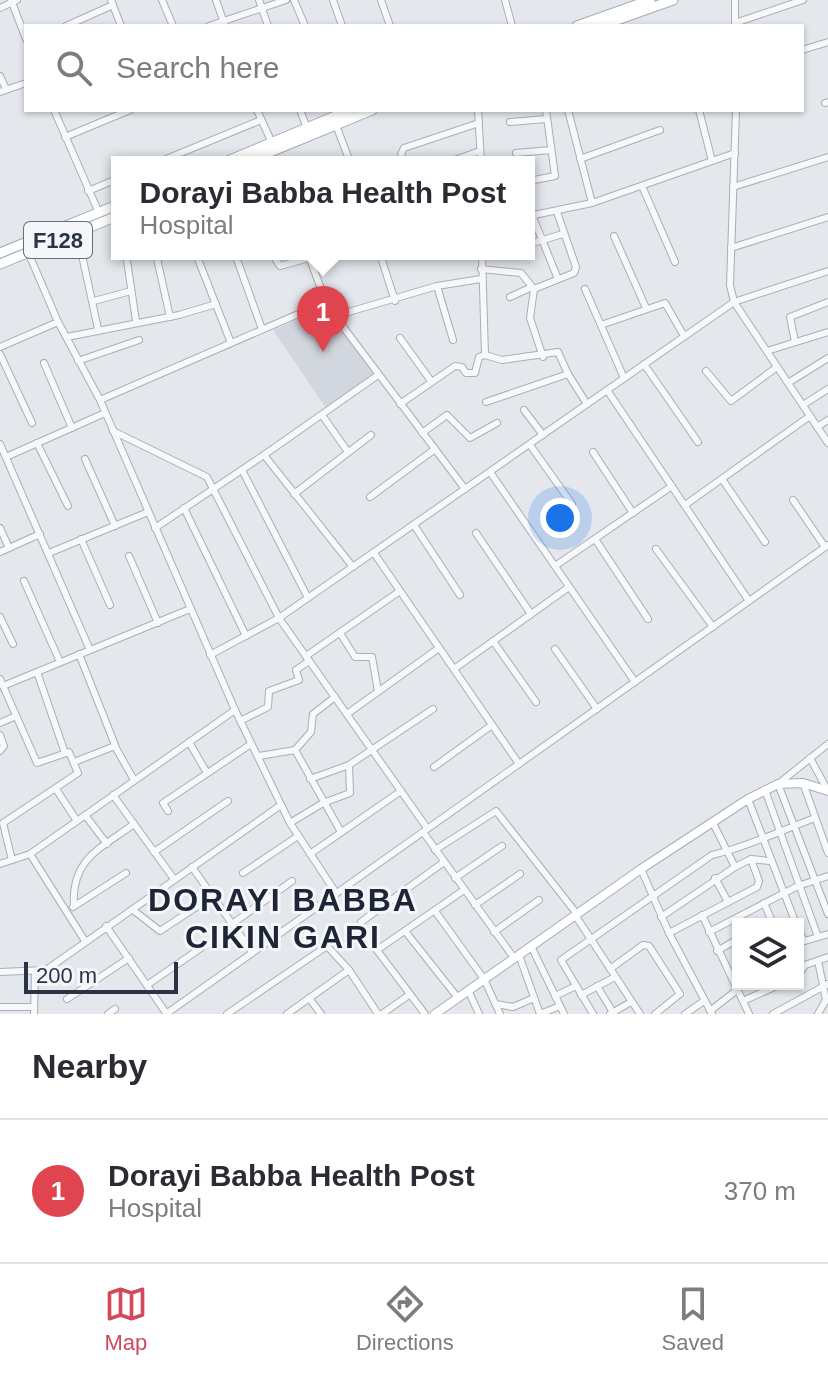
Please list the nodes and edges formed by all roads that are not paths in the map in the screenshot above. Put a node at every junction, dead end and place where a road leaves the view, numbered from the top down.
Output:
1 (162, 0) edge
2 (216, 0) edge
3 (259, 0) edge
4 (286, 0) edge
5 (294, 0) edge
6 (333, 0) edge
7 (381, 0) edge
8 (505, 0) edge
9 (650, 0) edge
10 (673, 0) edge
11 (735, 0) edge
12 (803, 0) edge
13 (13, 1) edge
14 (112, 2) edge
15 (0, 8) edge
16 (262, 8) junction
17 (631, 11) junction
18 (224, 23) edge
19 (70, 24) edge
20 (120, 24) edge
21 (172, 24) edge
22 (267, 24) edge
23 (304, 24) edge
24 (341, 24) edge
25 (389, 24) edge
26 (511, 24) edge
27 (584, 24) edge
28 (604, 24) edge
29 (735, 24) edge
30 (24, 33) edge
31 (828, 42) edge
32 (804, 49) edge
33 (0, 76) edge
34 (24, 84) edge
35 (3, 90) edge
36 (55, 112) edge
37 (125, 112) edge
38 (258, 112) edge
39 (301, 112) edge
40 (341, 112) edge
41 (367, 112) edge
42 (478, 112) edge
43 (546, 112) edge
44 (568, 112) edge
45 (700, 112) edge
46 (736, 112) edge
47 (547, 119) junction
48 (261, 120) junction
49 (510, 122) dead end
50 (479, 123) junction
51 (336, 125) junction
52 (307, 128) junction
53 (660, 130) dead end
54 (65, 137) junction
55 (551, 150) junction
56 (480, 151) junction
57 (270, 153) edge
58 (516, 153) dead end
59 (735, 153) junction
60 (174, 156) edge
61 (348, 156) edge
62 (402, 156) edge
63 (466, 156) edge
64 (480, 156) edge
65 (828, 157) edge
66 (580, 159) junction
67 (712, 161) junction
68 (535, 180) edge
69 (111, 181) edge
70 (642, 186) junction
71 (733, 187) junction
72 (88, 191) junction
73 (592, 203) junction
74 (111, 208) edge
75 (557, 212) junction
76 (99, 213) junction
77 (535, 215) edge
78 (828, 217) edge
79 (111, 218) edge
80 (535, 226) edge
81 (77, 232) junction
82 (563, 234) junction
83 (614, 236) dead end
84 (542, 240) junction
85 (535, 242) edge
86 (731, 248) junction
87 (28, 252) junction
88 (0, 253) edge
89 (127, 260) edge
90 (157, 260) edge
91 (198, 260) edge
92 (237, 260) edge
93 (276, 260) edge
94 (297, 260) edge
95 (310, 260) edge
96 (382, 260) edge
97 (482, 260) edge
98 (675, 262) dead end
99 (0, 264) edge
100 (481, 269) junction
101 (828, 271) edge
102 (481, 279) junction
103 (558, 279) junction
104 (437, 286) junction
105 (533, 288) junction
106 (585, 289) dead end
107 (131, 291) junction
108 (510, 297) dead end
109 (94, 301) junction
110 (395, 301) junction
111 (326, 302) junction
112 (734, 302) junction
113 (828, 302) edge
114 (216, 304) junction
115 (646, 308) junction
116 (335, 316) junction
117 (170, 317) junction
118 (136, 321) junction
119 (58, 322) junction
120 (601, 325) junction
121 (98, 329) junction
122 (262, 329) junction
123 (828, 332) edge
124 (684, 336) junction
125 (67, 337) junction
126 (400, 338) dead end
127 (139, 340) dead end
128 (453, 340) dead end
129 (795, 342) junction
130 (231, 343) junction
131 (0, 347) edge
132 (767, 351) junction
133 (0, 354) edge
134 (485, 355) junction
135 (543, 357) junction
136 (828, 358) edge
137 (78, 361) junction
138 (44, 363) dead end
139 (644, 364) junction
140 (777, 367) junction
141 (706, 371) dead end
142 (568, 374) junction
143 (378, 375) junction
144 (624, 378) junction
145 (431, 381) junction
146 (788, 383) junction
147 (828, 389) edge
148 (607, 390) junction
149 (100, 400) junction
150 (486, 402) dead end
151 (400, 404) junction
152 (587, 404) junction
153 (803, 405) junction
154 (524, 410) dead end
155 (105, 413) junction
156 (322, 415) junction
157 (810, 416) junction
158 (828, 420) edge
159 (32, 423) dead end
160 (497, 423) dead end
161 (817, 427) junction
162 (72, 428) junction
163 (113, 431) junction
164 (422, 433) junction
165 (371, 435) dead end
166 (543, 435) junction
167 (698, 442) dead end
168 (37, 443) junction
169 (828, 443) edge
170 (0, 444) edge
171 (530, 445) junction
172 (435, 449) junction
173 (348, 452) junction
174 (593, 452) dead end
175 (264, 455) junction
176 (6, 457) junction
177 (85, 459) dead end
178 (242, 470) junction
179 (490, 472) junction
180 (722, 479) junction
181 (672, 486) junction
182 (214, 489) junction
183 (465, 489) junction
184 (294, 494) junction
185 (370, 497) dead end
186 (793, 500) dead end
187 (572, 504) dead end
188 (685, 505) junction
189 (68, 506) dead end
190 (184, 508) junction
191 (148, 512) junction
192 (633, 513) junction
193 (414, 525) junction
194 (115, 526) junction
195 (0, 528) edge
196 (155, 528) junction
197 (476, 533) dead end
198 (40, 534) junction
199 (81, 539) junction
200 (595, 539) junction
201 (765, 542) dead end
202 (826, 546) edge
203 (9, 548) junction
204 (656, 549) dead end
205 (0, 552) edge
206 (49, 553) junction
207 (374, 553) junction
208 (129, 556) dead end
209 (555, 566) junction
210 (353, 567) junction
211 (24, 581) dead end
212 (569, 587) junction
213 (400, 591) junction
214 (460, 595) dead end
215 (308, 598) junction
216 (749, 601) junction
217 (110, 605) dead end
218 (190, 609) junction
219 (531, 614) junction
220 (0, 617) edge
221 (279, 618) junction
222 (648, 619) dead end
223 (158, 623) junction
224 (713, 627) junction
225 (340, 633) junction
226 (246, 636) junction
227 (493, 641) junction
228 (13, 644) dead end
229 (439, 648) junction
230 (555, 649) dead end
231 (90, 650) junction
232 (79, 654) junction
233 (210, 655) junction
234 (308, 658) junction
235 (60, 662) junction
236 (454, 669) junction
237 (37, 672) junction
238 (635, 682) junction
239 (2, 683) edge
240 (378, 691) junction
241 (335, 697) junction
242 (536, 702) dead end
243 (433, 709) dead end
244 (597, 709) junction
245 (235, 710) junction
246 (347, 714) junction
247 (16, 716) junction
248 (240, 721) junction
249 (0, 723) edge
250 (492, 725) junction
251 (0, 735) edge
252 (189, 742) junction
253 (251, 744) junction
254 (115, 746) junction
255 (827, 748) edge
256 (295, 750) junction
257 (372, 750) junction
258 (0, 751) edge
259 (65, 753) junction
260 (259, 756) junction
261 (810, 758) junction
262 (74, 762) junction
263 (519, 764) junction
264 (349, 765) junction
265 (434, 767) dead end
266 (207, 773) junction
267 (310, 779) junction
268 (134, 780) junction
269 (803, 783) junction
270 (778, 784) junction
271 (56, 789) junction
272 (765, 790) junction
273 (401, 791) junction
274 (828, 791) edge
275 (113, 795) junction
276 (748, 799) junction
277 (228, 801) dead end
278 (323, 803) junction
279 (281, 805) junction
280 (168, 811) dead end
281 (85, 815) junction
282 (815, 818) junction
283 (2, 819) edge
284 (77, 821) junction
285 (290, 823) junction
286 (713, 823) junction
287 (134, 824) junction
288 (796, 825) junction
289 (828, 827) edge
290 (425, 830) junction
291 (779, 830) junction
292 (819, 830) junction
293 (341, 832) junction
294 (298, 836) junction
295 (762, 836) junction
296 (107, 844) junction
297 (502, 846) dead end
298 (435, 850) junction
299 (154, 852) junction
300 (725, 852) junction
301 (828, 853) edge
302 (30, 854) junction
303 (310, 854) junction
304 (751, 859) junction
305 (12, 860) junction
306 (770, 861) junction
307 (444, 862) junction
308 (0, 864) edge
309 (192, 867) junction
310 (735, 867) junction
311 (641, 869) junction
312 (126, 873) dead end
313 (243, 873) dead end
314 (520, 874) dead end
315 (828, 876) edge
316 (455, 878) junction
317 (715, 878) junction
318 (174, 879) junction
319 (815, 880) junction
320 (292, 881) dead end
321 (798, 886) junction
322 (464, 890) junction
323 (336, 893) junction
324 (782, 894) junction
325 (213, 896) junction
326 (652, 896) junction
327 (539, 900) dead end
328 (728, 902) junction
329 (764, 903) junction
330 (475, 905) junction
331 (74, 906) junction
332 (133, 910) junction
333 (435, 911) junction
334 (67, 912) junction
335 (576, 914) junction
336 (828, 914) edge
337 (702, 915) junction
338 (661, 917) junction
339 (735, 918) edge
340 (770, 918) edge
341 (793, 918) edge
342 (732, 920) edge
343 (232, 924) junction
344 (106, 926) junction
345 (405, 931) junction
346 (494, 932) junction
347 (709, 932) junction
348 (669, 933) junction
349 (828, 934) edge
350 (818, 937) junction
351 (591, 940) junction
352 (85, 941) junction
353 (804, 941) edge
354 (732, 942) edge
355 (531, 946) junction
356 (201, 948) dead end
357 (377, 950) junction
358 (717, 951) junction
359 (252, 952) junction
360 (516, 956) junction
361 (828, 957) edge
362 (129, 958) junction
363 (818, 961) junction
364 (804, 964) edge
365 (610, 969) junction
366 (349, 970) junction
367 (0, 972) edge
368 (35, 972) junction
369 (615, 977) junction
370 (732, 978) edge
371 (484, 979) junction
372 (147, 985) junction
373 (826, 985) edge
374 (576, 986) junction
375 (597, 986) junction
376 (732, 989) edge
377 (468, 990) junction
378 (738, 990) edge
379 (768, 990) edge
380 (409, 995) junction
381 (581, 995) junction
382 (555, 996) junction
383 (309, 998) junction
384 (458, 998) junction
385 (534, 998) junction
386 (827, 998) edge
387 (67, 999) dead end
388 (704, 1001) junction
389 (743, 1001) junction
390 (631, 1002) junction
391 (495, 1004) junction
392 (667, 1004) junction
393 (560, 1006) junction
394 (0, 1007) edge
395 (115, 1009) dead end
396 (34, 1010) edge
397 (711, 1012) edge
398 (782, 1012) edge
399 (232, 1013) edge
400 (612, 1013) edge
401 (747, 1013) edge
402 (108, 1014) edge
403 (166, 1014) edge
404 (287, 1014) edge
405 (321, 1014) edge
406 (380, 1014) edge
407 (425, 1014) edge
408 (436, 1014) edge
409 (479, 1014) edge
410 (500, 1014) edge
411 (540, 1014) edge
412 (564, 1014) edge
413 (593, 1014) edge
414 (640, 1014) edge
415 (655, 1014) edge
416 (674, 1014) edge
417 (685, 1014) edge
418 (773, 1014) edge
419 (818, 1014) edge

1 - 21 street
2 - 18 street
3 - 16 street
4 - 16 street
5 - 23 street
6 - 24 street
7 - 25 street
8 - 26 street
9 - 17 main road
10 - 17 main road
11 - 29 street
12 - 29 street
13 - 15 street
13 - 30 street
14 - 19 street
14 - 20 street
16 - 18 street
16 - 22 street
17 - 27 main road
17 - 28 main road
31 - 32 street
33 - 35 street
34 - 35 street
36 - 54 street
37 - 54 street
38 - 48 street
39 - 52 street
40 - 52 main road
41 - 51 main road
42 - 50 street
43 - 47 street
44 - 66 street
45 - 67 street
46 - 59 street
47 - 49 street
47 - 55 street
48 - 57 street
48 - 60 street
50 - 56 street
50 - 62 street
51 - 57 main road
51 - 61 street
52 - 57 main road
53 - 66 street
54 - 72 street
55 - 58 street
55 - 68 street
56 - 63 street
56 - 64 street
59 - 67 street
59 - 71 street
65 - 71 street
66 - 73 street
67 - 70 street
69 - 72 street
70 - 73 street
70 - 98 street
71 - 86 street
72 - 76 street
73 - 75 street
74 - 76 main road, F128
75 - 77 street
75 - 82 street
76 - 88 main road, F128
78 - 86 street
79 - 81 main road, F128
80 - 84 street
81 - 87 main road, F128
81 - 109 street
82 - 84 street
82 - 103 street
83 - 115 street
84 - 85 street
84 - 103 street
86 - 112 street
87 - 99 main road, F128
87 - 119 street
89 - 107 street
90 - 117 street
91 - 114 street
92 - 122 street
93 - 94 street
95 - 111 street
96 - 110 street
97 - 100 street
100 - 102 street
100 - 105 street
101 - 112 street
102 - 104 street
102 - 134 street
103 - 105 street
104 - 110 street
104 - 128 street
105 - 108 street
105 - 135 street
106 - 120 street
107 - 109 street
107 - 118 street
109 - 121 street
110 - 116 street
111 - 116 street
111 - 122 street
112 - 124 street
112 - 132 street
113 - 129 street
114 - 117 street
114 - 130 street
115 - 120 street
115 - 124 street
116 - 143 street
117 - 118 street
118 - 121 street
119 - 125 street
119 - 131 street
120 - 144 street
121 - 125 street
122 - 130 street
123 - 129 street
124 - 139 street
125 - 137 street
126 - 145 street
127 - 137 street
129 - 132 street
130 - 149 street
132 - 140 street
133 - 159 street
134 - 135 street
134 - 145 street
135 - 142 street
136 - 146 street
137 - 149 street
138 - 162 street
139 - 144 street
139 - 167 street
140 - 141 street
140 - 146 street
142 - 150 street
142 - 152 street
143 - 151 street
143 - 156 street
144 - 148 street
145 - 151 street
146 - 153 street
147 - 153 street
148 - 152 street
148 - 181 street
149 - 155 street
151 - 164 street
152 - 166 street
153 - 157 street
154 - 166 street
155 - 162 street
155 - 163 street
156 - 173 street
156 - 175 street
157 - 161 street
157 - 180 street
158 - 161 street
160 - 164 street
161 - 169 street
162 - 168 street
163 - 182 street
163 - 191 street
164 - 172 street
165 - 173 street
166 - 171 street
168 - 176 street
168 - 189 street
170 - 176 street
171 - 179 street
171 - 187 street
172 - 183 street
172 - 185 street
173 - 184 street
174 - 192 street
175 - 178 street
175 - 184 street
176 - 198 street
177 - 194 street
178 - 182 street
178 - 215 street
179 - 183 street
179 - 209 street
180 - 188 street
180 - 201 street
181 - 188 street
181 - 192 street
182 - 190 street
182 - 221 street
183 - 193 street
184 - 210 street
186 - 202 street
188 - 216 street
190 - 196 street
190 - 226 street
191 - 194 street
191 - 196 street
192 - 200 street
193 - 207 street
193 - 214 street
194 - 199 street
195 - 203 street
196 - 218 street
197 - 219 street
198 - 203 street
198 - 206 street
199 - 206 street
199 - 217 street
200 - 209 street
200 - 222 street
202 - 216 street
203 - 205 street
204 - 224 street
206 - 231 street
207 - 210 street
207 - 213 street
208 - 223 street
209 - 212 street
210 - 215 street
211 - 235 street
212 - 219 street
212 - 238 street
213 - 225 street
213 - 229 street
215 - 221 street
216 - 224 street
218 - 223 street
218 - 233 street
219 - 227 street
220 - 228 street
221 - 226 street
221 - 234 street
223 - 231 street
224 - 238 street
225 - 234 street
225 - 240 street
226 - 233 street
227 - 236 street
227 - 242 street
229 - 236 street
229 - 240 street
230 - 244 street
231 - 232 street
232 - 235 street
232 - 254 street
233 - 245 street
234 - 241 street
234 - 248 street
235 - 237 street
236 - 250 street
237 - 239 street
237 - 259 street
238 - 244 street
239 - 247 street
240 - 246 street
241 - 246 street
241 - 256 street
243 - 257 street
244 - 263 street
245 - 248 street
245 - 252 street
246 - 257 street
247 - 249 street
247 - 259 street
248 - 253 street
250 - 263 street
250 - 265 street
251 - 258 street
252 - 266 street
252 - 268 street
253 - 260 street
253 - 266 street
254 - 262 street
254 - 268 street
255 - 261 street
256 - 260 street
256 - 267 street
257 - 264 street
257 - 273 street
259 - 262 street
260 - 279 street
261 - 270 street
261 - 274 street
262 - 271 street
263 - 290 street
264 - 267 street
264 - 278 street
266 - 280 street
267 - 278 street
268 - 275 street
269 - 270 street
269 - 274 street
269 - 282 street
270 - 272 street
270 - 288 street
271 - 283 street
271 - 284 street
272 - 276 street
272 - 291 street
273 - 290 street
273 - 293 street
275 - 281 street
275 - 287 street
276 - 286 street
276 - 295 street
277 - 299 street
278 - 285 street
278 - 293 street
279 - 285 street
279 - 309 street
281 - 284 street
281 - 296 street
282 - 288 street
282 - 292 street
283 - 305 street
284 - 302 street
285 - 294 street
286 - 300 street
286 - 311 street
287 - 296 street
287 - 299 street
288 - 291 street
288 - 319 street
289 - 292 street
290 - 298 street
290 - 323 street
291 - 295 street
291 - 321 street
292 - 301 street
293 - 303 street
294 - 303 street
294 - 313 street
295 - 300 street
295 - 306 street
296 - 331 street
297 - 316 street
298 - 307 street
298 - 335 street
299 - 318 street
300 - 310 street
300 - 326 street
302 - 305 street
302 - 334 street
303 - 323 street
304 - 306 street
304 - 310 street
304 - 328 street
305 - 308 street
306 - 324 street
307 - 316 street
307 - 357 street
309 - 318 street
309 - 325 street
310 - 317 street
311 - 326 street
311 - 335 street
312 - 331 street
314 - 330 street
315 - 319 street
316 - 322 street
317 - 328 street
317 - 338 street
318 - 332 street
319 - 321 street
319 - 336 street
320 - 343 street
321 - 324 street
321 - 350 street
322 - 330 street
322 - 333 street
323 - 359 street
324 - 329 street
324 - 341 street
325 - 332 street
325 - 343 street
326 - 338 street
326 - 351 street
327 - 346 street
328 - 337 street
329 - 339 street
329 - 340 street
330 - 346 street
331 - 334 street
332 - 344 street
333 - 345 street
333 - 371 street
334 - 352 street
335 - 351 street
335 - 355 street
337 - 347 street
337 - 348 street
338 - 348 street
342 - 347 street
343 - 359 street
344 - 352 street
344 - 362 street
345 - 357 street
345 - 384 street
346 - 360 street
347 - 358 street
348 - 388 street
349 - 350 street
350 - 353 street
351 - 365 street
351 - 374 street
352 - 368 street
354 - 358 street
355 - 360 street
355 - 382 street
356 - 372 street
357 - 380 street
358 - 370 street
359 - 403 street
360 - 371 street
360 - 385 street
361 - 363 street
362 - 372 street
362 - 387 street
363 - 364 street
363 - 373 street
365 - 369 street
365 - 392 street
366 - 383 street
366 - 399 street
366 - 406 street
367 - 368 street
368 - 396 street
369 - 375 street
369 - 390 street
371 - 377 street
371 - 391 street
372 - 403 street
373 - 386 street
373 - 398 street
374 - 381 street
374 - 382 street
375 - 381 street
375 - 400 street
376 - 397 street
377 - 384 street
377 - 409 street
378 - 389 street
379 - 389 street
380 - 406 street
380 - 407 street
381 - 413 street
382 - 393 street
383 - 404 street
383 - 405 street
384 - 408 street
385 - 391 street
385 - 411 street
386 - 419 street
388 - 397 street
388 - 417 street
389 - 401 street
390 - 400 street
390 - 414 street
391 - 410 street
392 - 415 street
392 - 416 street
393 - 411 street
393 - 412 street
394 - 396 street
395 - 402 street
398 - 418 street

